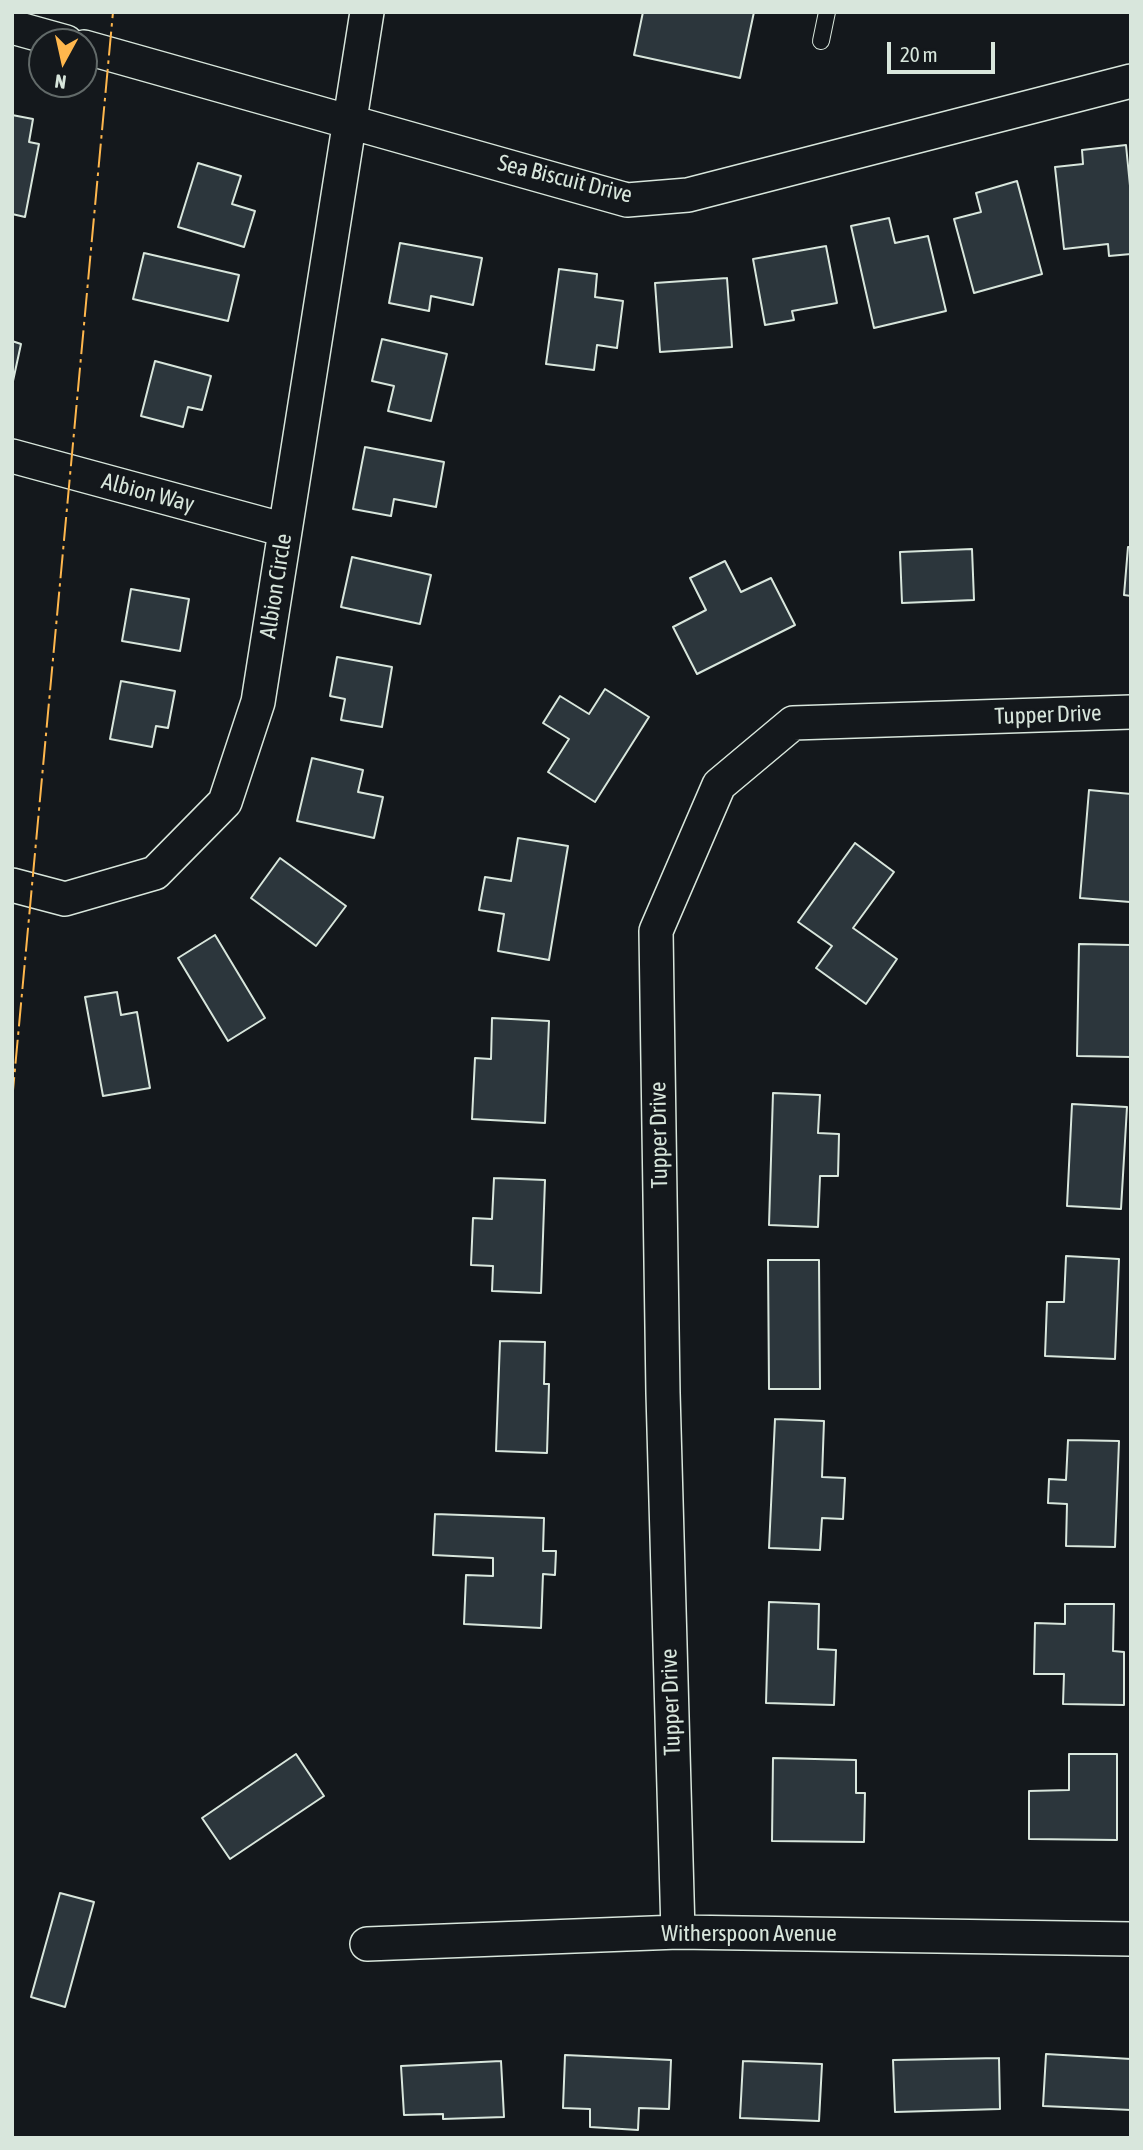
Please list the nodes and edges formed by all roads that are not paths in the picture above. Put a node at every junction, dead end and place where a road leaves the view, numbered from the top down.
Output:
1 (367, 12) edge
2 (827, 12) edge
3 (821, 41) dead end
4 (98, 51) edge
5 (1131, 81) edge
6 (349, 120) junction
7 (12, 456) edge
8 (285, 530) junction
9 (1131, 712) edge
10 (12, 885) edge
11 (678, 1932) junction
12 (1131, 1939) edge
13 (367, 1944) dead end

1 - 6 street, Albion Circle
2 - 3 lane
4 - 6 street, Sea Biscuit Drive
5 - 6 street, Sea Biscuit Drive
6 - 8 street, Albion Circle
7 - 8 street, Albion Way
8 - 10 street, Albion Circle
9 - 11 street, Tupper Drive
11 - 12 street, Witherspoon Avenue
11 - 13 street, Witherspoon Avenue

